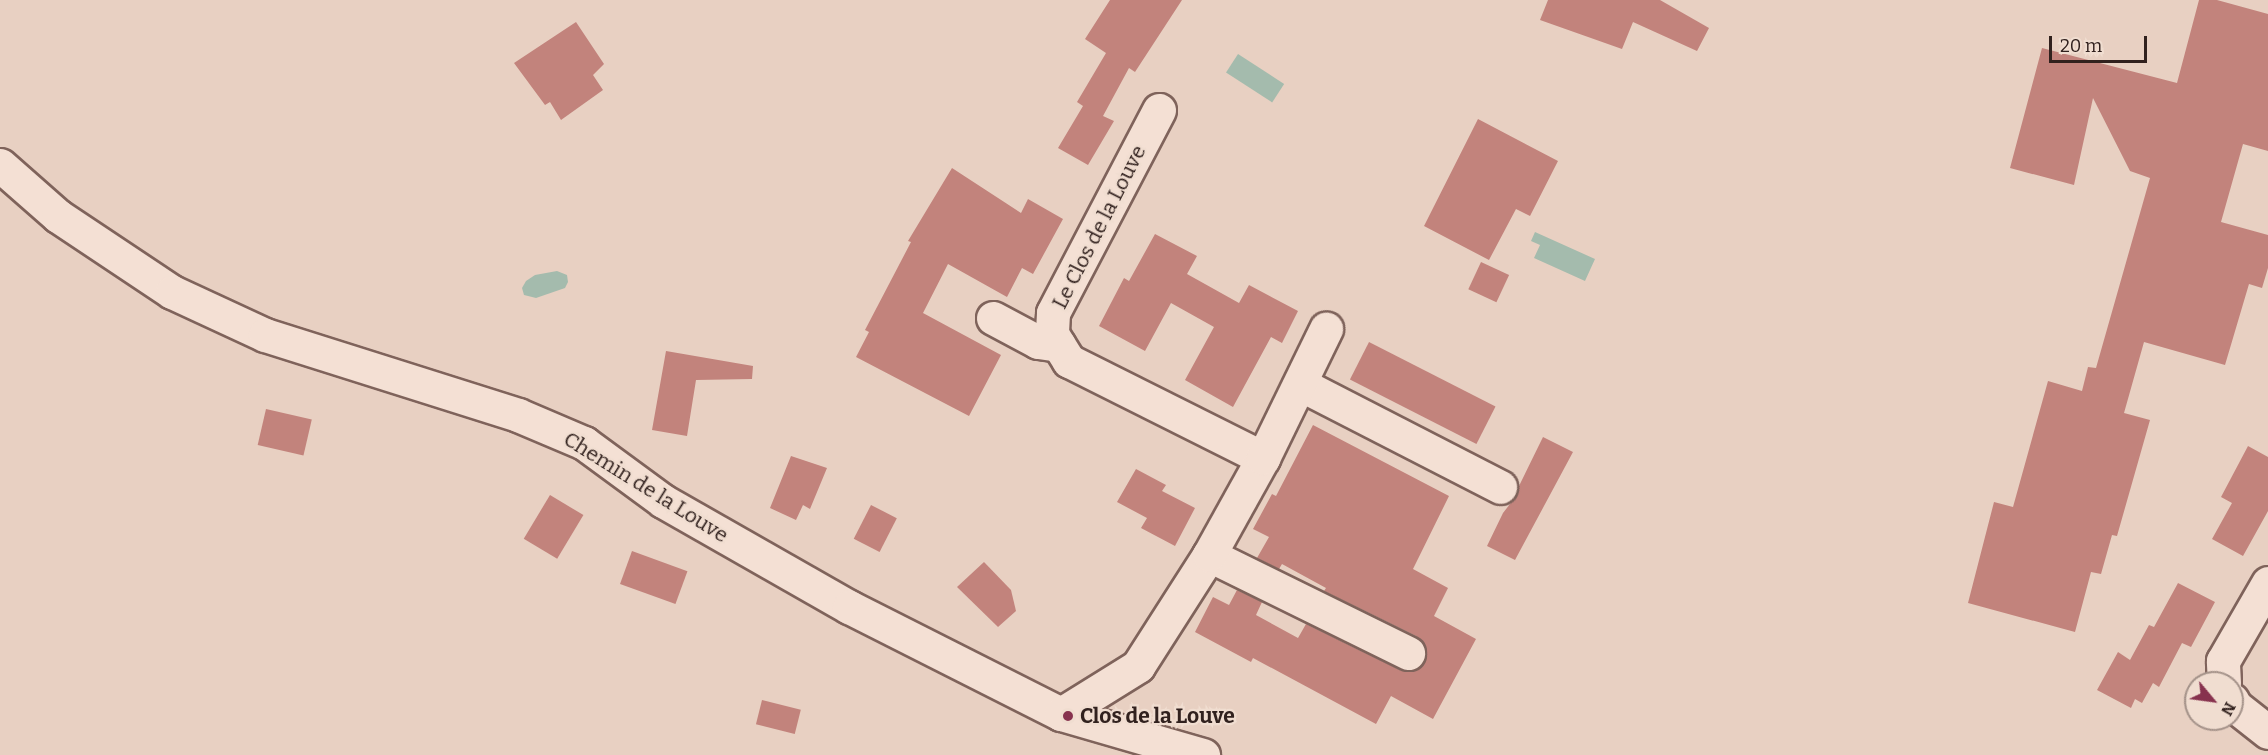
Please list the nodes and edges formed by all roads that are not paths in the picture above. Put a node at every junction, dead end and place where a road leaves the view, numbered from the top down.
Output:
1 (1159, 110) dead end
2 (0, 165) edge
3 (993, 318) dead end
4 (1326, 329) dead end
5 (1059, 345) junction
6 (1300, 384) junction
7 (1263, 458) junction
8 (1500, 487) dead end
9 (1209, 555) junction
10 (2268, 583) edge
11 (1408, 653) dead end
12 (2223, 671) edge
13 (2244, 713) edge
14 (1061, 714) junction
15 (2268, 732) edge
16 (1203, 755) edge

1 - 5 street, Le Clos de la Louve
2 - 14 street, Chemin de la Louve
3 - 5 street
4 - 6 street
5 - 7 street
6 - 7 street
6 - 8 street
7 - 9 street
9 - 11 street
9 - 14 street
10 - 12 street
13 - 15 street
14 - 16 street, Chemin de la Louve

